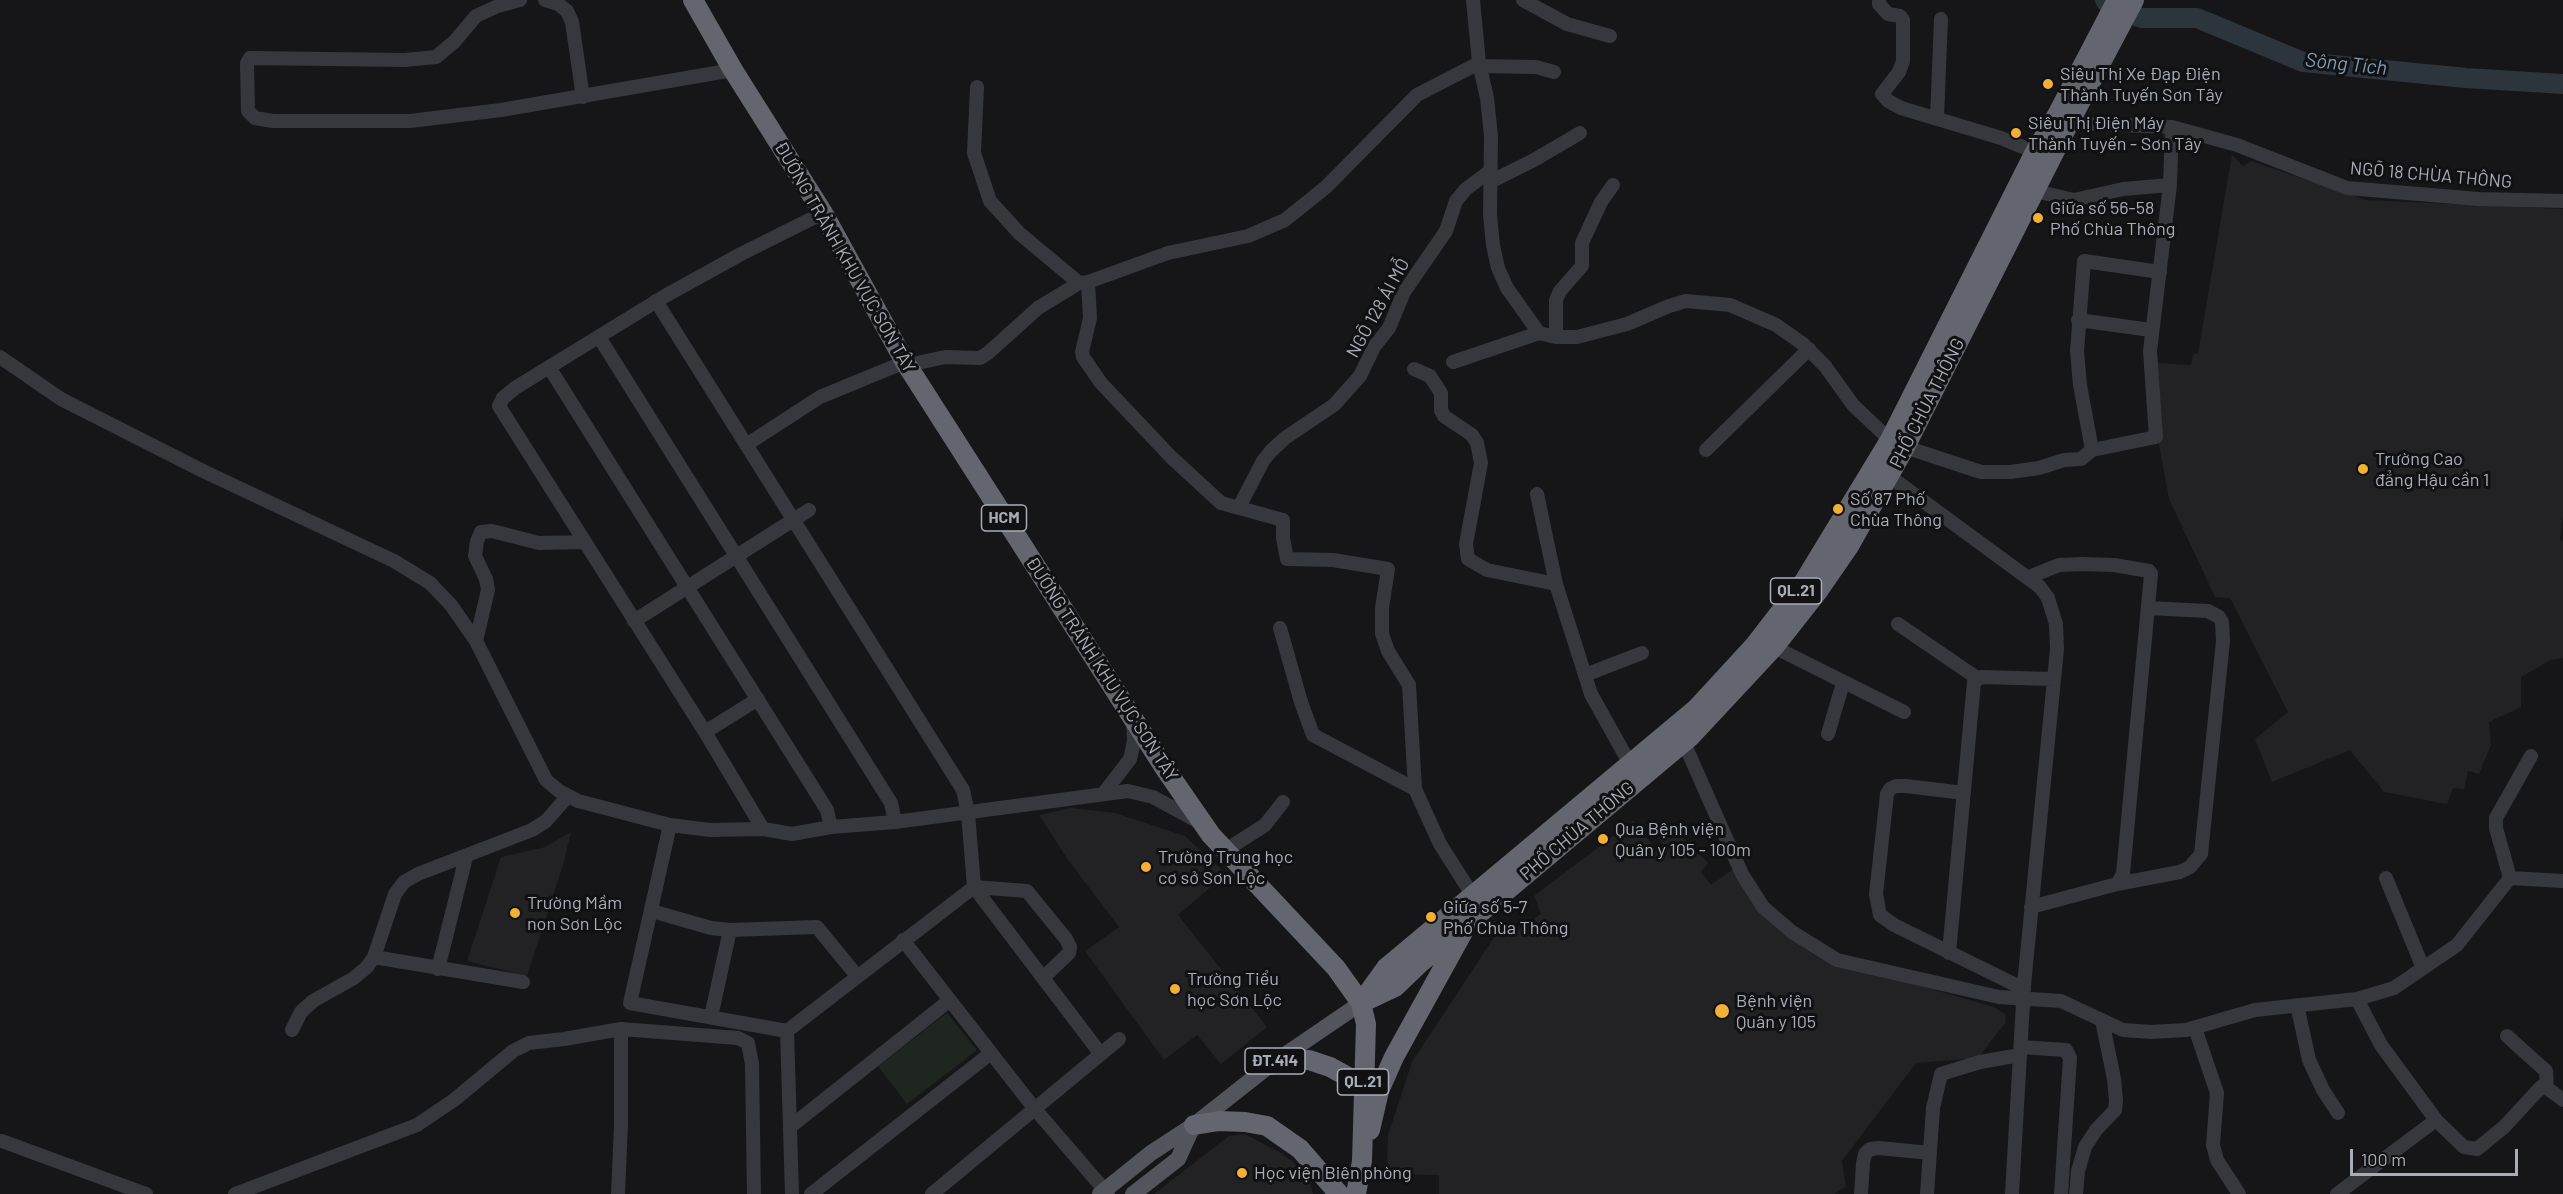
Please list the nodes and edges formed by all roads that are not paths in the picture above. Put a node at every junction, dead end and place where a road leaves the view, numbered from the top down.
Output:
1 (520, 0) edge
2 (545, 0) edge
3 (693, 0) edge
4 (1473, 0) edge
5 (1523, 0) edge
6 (1879, 0) edge
7 (2117, 0) edge
8 (2134, 0) edge
9 (1941, 19) dead end
10 (1610, 36) dead end
11 (1480, 64) junction
12 (2090, 67) junction
13 (733, 70) junction
14 (1554, 72) dead end
15 (977, 87) dead end
16 (583, 97) junction
17 (1937, 118) junction
18 (2062, 120) junction
19 (2172, 127) junction
20 (1580, 133) dead end
21 (2035, 152) junction
22 (1490, 176) junction
23 (1614, 185) dead end
24 (2170, 185) junction
25 (2035, 191) junction
26 (2563, 201) edge
27 (823, 213) junction
28 (2160, 272) junction
29 (1084, 282) junction
30 (656, 301) junction
31 (2078, 320) junction
32 (2151, 330) junction
33 (1539, 333) junction
34 (598, 337) junction
35 (1556, 337) junction
36 (1809, 349) junction
37 (0, 357) edge
38 (905, 362) junction
39 (1453, 362) dead end
40 (549, 367) junction
41 (1414, 369) dead end
42 (1898, 443) junction
43 (746, 445) junction
44 (1706, 450) dead end
45 (2092, 450) junction
46 (1889, 476) junction
47 (1537, 494) dead end
48 (1239, 507) junction
49 (809, 510) dead end
50 (793, 520) junction
51 (585, 542) junction
52 (736, 556) junction
53 (2029, 577) junction
54 (1556, 584) junction
55 (1812, 585) junction
56 (687, 588) junction
57 (2148, 608) junction
58 (634, 621) junction
59 (1898, 624) dead end
60 (1281, 628) dead end
61 (476, 641) junction
62 (1774, 647) junction
63 (1642, 653) dead end
64 (1585, 675) junction
65 (1977, 678) junction
66 (2054, 679) junction
67 (1843, 683) junction
68 (758, 699) junction
69 (1904, 712) dead end
70 (1133, 720) junction
71 (705, 732) junction
72 (1681, 734) junction
73 (1828, 734) dead end
74 (2531, 756) dead end
75 (1630, 764) junction
76 (1415, 789) junction
77 (1104, 793) junction
78 (1964, 793) junction
79 (568, 796) junction
80 (1283, 802) dead end
81 (968, 813) junction
82 (895, 822) junction
83 (1204, 824) junction
84 (670, 825) junction
85 (831, 827) junction
86 (763, 830) junction
87 (1226, 850) junction
88 (466, 857) junction
89 (2386, 878) dead end
90 (2510, 878) junction
91 (2563, 881) edge
92 (2117, 884) junction
93 (974, 887) junction
94 (1485, 893) junction
95 (2031, 907) junction
96 (652, 911) junction
97 (1471, 920) junction
98 (730, 930) junction
99 (903, 940) junction
100 (1949, 953) junction
101 (374, 957) junction
102 (2423, 968) junction
103 (438, 969) junction
104 (857, 976) junction
105 (1044, 977) junction
106 (524, 982) dead end
107 (2024, 993) junction
108 (2357, 999) junction
109 (950, 1000) junction
110 (1361, 1003) junction
111 (2297, 1005) junction
112 (711, 1017) junction
113 (2102, 1020) junction
114 (2195, 1028) junction
115 (292, 1029) dead end
116 (621, 1029) junction
117 (787, 1031) junction
118 (2506, 1036) dead end
119 (1119, 1039) dead end
120 (2020, 1051) junction
121 (991, 1053) junction
122 (1100, 1053) junction
123 (1270, 1065) junction
124 (2547, 1088) junction
125 (1363, 1090) junction
126 (2563, 1100) edge
127 (1034, 1107) junction
128 (2338, 1113) dead end
129 (2436, 1120) junction
130 (1194, 1125) junction
131 (790, 1126) junction
132 (2, 1141) dead end
133 (1930, 1153) junction
134 (1362, 1161) junction
135 (1104, 1193) edge
136 (146, 1194) edge
137 (235, 1194) edge
138 (618, 1194) edge
139 (754, 1194) edge
140 (792, 1194) edge
141 (811, 1194) edge
142 (932, 1194) edge
143 (1133, 1194) edge
144 (1339, 1194) edge
145 (1356, 1194) edge
146 (1367, 1194) edge
147 (1861, 1194) edge
148 (1927, 1194) edge
149 (2012, 1194) edge
150 (2061, 1194) edge
151 (2076, 1194) edge
152 (2239, 1194) edge
153 (2337, 1194) edge

1 - 16 street
2 - 16 street
3 - 13 highway, ĐƯỜNG TRÁNH KHU VỰC SƠN TÂY / HCM
4 - 11 street
5 - 10 street
6 - 17 street
7 - 12 highway, PHỐ CHÙA THÔNG / QL.21
8 - 12 highway, PHỐ CHÙA THÔNG / QL.21
9 - 17 street
11 - 14 street
11 - 22 street
11 - 29 street
12 - 18 highway, PHỐ CHÙA THÔNG / QL.21
13 - 16 street
13 - 27 highway, ĐƯỜNG TRÁNH KHU VỰC SƠN TÂY / HCM
15 - 29 street
17 - 21 street
18 - 19 street, NGÕ 18 CHÙA THÔNG
18 - 21 highway, PHỐ CHÙA THÔNG / QL.21
18 - 25 highway, PHỐ CHÙA THÔNG / QL.21
19 - 24 street
19 - 26 street, NGÕ 18 CHÙA THÔNG
20 - 22 street, NGÕ 128 ÁI MỖ
21 - 42 highway, PHỐ CHÙA THÔNG / QL.21
22 - 33 street
22 - 48 street, NGÕ 128 ÁI MỖ
23 - 35 street
24 - 25 street
24 - 28 street
25 - 42 highway, PHỐ CHÙA THÔNG / QL.21
27 - 30 street
27 - 38 highway, ĐƯỜNG TRÁNH KHU VỰC SƠN TÂY / HCM
28 - 31 street
28 - 32 street
29 - 38 street
29 - 48 street
30 - 34 street
30 - 43 street
31 - 32 street
31 - 45 street
32 - 45 street
33 - 35 street
33 - 39 street
34 - 40 street
34 - 52 street
35 - 36 street
36 - 42 street
36 - 44 street
37 - 61 street
38 - 43 street
38 - 70 highway, ĐƯỜNG TRÁNH KHU VỰC SƠN TÂY / HCM
40 - 51 street
40 - 56 street
41 - 54 street
42 - 45 street
42 - 46 highway, PHỐ CHÙA THÔNG / QL.21
42 - 55 highway, PHỐ CHÙA THÔNG / QL.21
43 - 50 street
46 - 53 street
46 - 55 highway, PHỐ CHÙA THÔNG / QL.21
47 - 54 street
48 - 76 street
49 - 50 street
50 - 52 street
50 - 81 street
51 - 58 street
51 - 61 street
52 - 56 street
52 - 82 street
53 - 57 street
53 - 66 street
54 - 64 street
55 - 62 highway, PHỐ CHÙA THÔNG / QL.21
55 - 72 highway, PHỐ CHÙA THÔNG / QL.21
56 - 58 street
56 - 68 street
57 - 92 street
57 - 92 street
58 - 71 street
59 - 65 street
60 - 76 street
61 - 79 street
62 - 67 street
62 - 72 highway, PHỐ CHÙA THÔNG / QL.21
63 - 64 street
64 - 75 street
65 - 66 street
65 - 78 street
66 - 95 street
67 - 69 street
67 - 73 street
68 - 71 street
68 - 85 street
70 - 77 street
70 - 83 highway, ĐƯỜNG TRÁNH KHU VỰC SƠN TÂY / HCM
71 - 86 street
72 - 75 highway, PHỐ CHÙA THÔNG / QL.21
72 - 94 highway, PHỐ CHÙA THÔNG / QL.21
72 - 107 street
74 - 90 street
75 - 94 highway, PHỐ CHÙA THÔNG / QL.21
76 - 94 street
77 - 81 street
77 - 83 street
78 - 100 street
78 - 100 street
79 - 84 street
79 - 88 street
80 - 87 street
81 - 82 street
81 - 93 street
82 - 85 street
83 - 87 highway, ĐƯỜNG TRÁNH KHU VỰC SƠN TÂY / HCM
84 - 86 street
84 - 96 street
85 - 86 street
87 - 110 highway, ĐƯỜNG TRÁNH KHU VỰC SƠN TÂY / HCM
88 - 101 street
88 - 103 street
89 - 102 street
90 - 91 street
90 - 102 street
92 - 95 street
93 - 99 street
93 - 105 street
93 - 105 street
94 - 97 highway, PHỐ CHÙA THÔNG / QL.21
94 - 110 highway, PHỐ CHÙA THÔNG / QL.21
95 - 107 street
96 - 98 street
96 - 112 street
97 - 110 highway, PHỐ CHÙA THÔNG / QL.21
97 - 134 highway
98 - 104 street
98 - 112 street
99 - 104 street
99 - 109 street
100 - 107 street
101 - 103 street
101 - 115 street
102 - 108 street
103 - 106 street
104 - 117 street
105 - 122 street
107 - 113 street
107 - 120 street
108 - 111 street
108 - 129 street
109 - 121 street
109 - 131 street
110 - 123 main road, ĐT.414
110 - 125 highway, QL.21
111 - 114 street
111 - 128 street
112 - 117 street
113 - 114 street
113 - 151 street
114 - 152 street
116 - 137 street
116 - 138 street
116 - 139 street
117 - 131 street
118 - 124 street
119 - 122 street
120 - 133 street
120 - 149 street
120 - 150 street
121 - 127 street
121 - 141 street
122 - 127 street
123 - 125 highway
123 - 130 main road, ĐT.414
124 - 126 street
124 - 129 street
125 - 134 highway, QL.21
127 - 135 street
127 - 142 street
129 - 153 street
130 - 135 main road, ĐT.414
130 - 143 main road
130 - 144 highway
131 - 140 street
132 - 136 street
133 - 147 street
133 - 148 street
134 - 145 highway, QL.21
134 - 146 highway, QL.21

